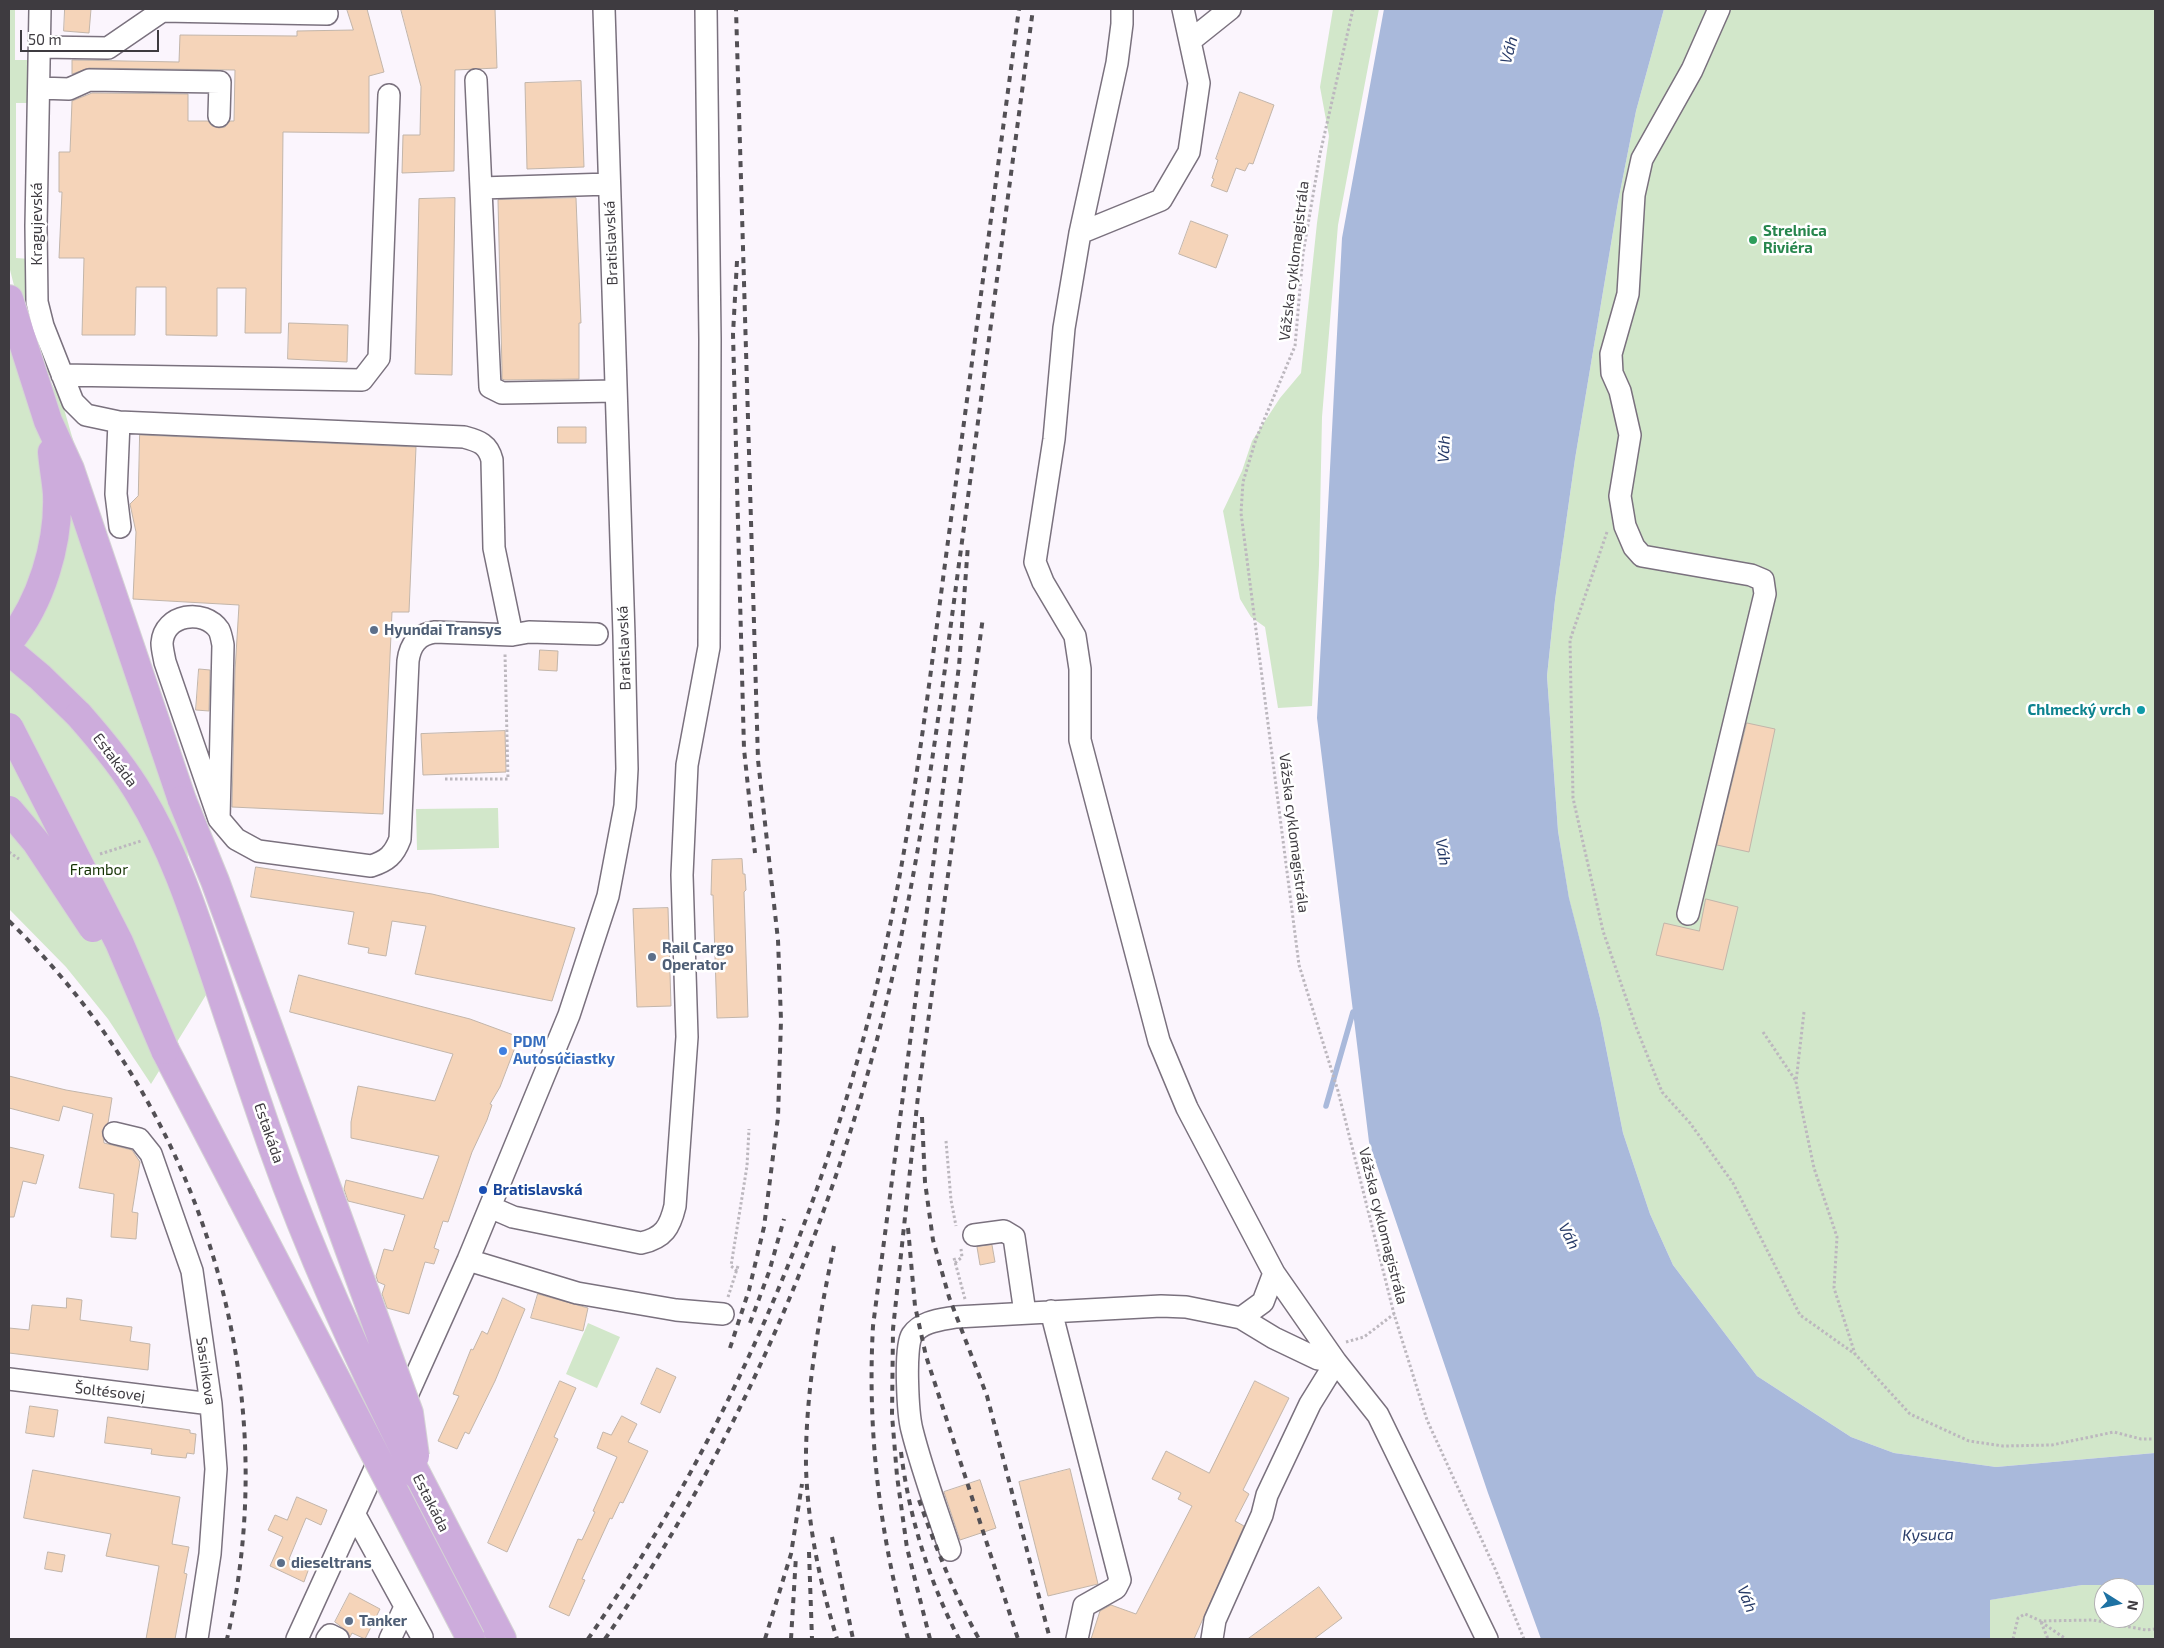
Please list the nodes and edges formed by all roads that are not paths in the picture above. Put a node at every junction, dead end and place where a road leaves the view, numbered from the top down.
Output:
1 (40, 9) edge
2 (326, 9) edge
3 (604, 9) edge
4 (706, 9) edge
5 (1122, 9) edge
6 (1183, 9) edge
7 (1230, 9) edge
8 (1719, 9) edge
9 (1190, 41) junction
10 (40, 47) junction
11 (476, 80) dead end
12 (40, 88) junction
13 (389, 96) dead end
14 (219, 116) dead end
15 (609, 184) junction
16 (481, 188) junction
17 (1080, 233) junction
18 (9, 299) edge
19 (62, 375) junction
20 (616, 391) junction
21 (48, 421) junction
22 (120, 422) junction
23 (120, 526) dead end
24 (597, 634) dead end
25 (508, 641) junction
26 (9, 642) edge
27 (9, 651) edge
28 (9, 727) edge
29 (9, 810) edge
30 (219, 819) junction
31 (1688, 914) dead end
32 (165, 1050) junction
33 (114, 1133) dead end
34 (490, 1207) junction
35 (974, 1235) dead end
36 (468, 1260) junction
37 (1274, 1273) junction
38 (1051, 1311) junction
39 (1025, 1313) junction
40 (723, 1314) road end
41 (1241, 1318) junction
42 (1332, 1355) junction
43 (9, 1379) edge
44 (210, 1404) junction
45 (417, 1475) junction
46 (355, 1515) junction
47 (950, 1550) dead end
48 (405, 1607) junction
49 (423, 1638) edge
50 (197, 1639) edge
51 (297, 1639) edge
52 (328, 1639) edge
53 (338, 1639) edge
54 (390, 1639) edge
55 (471, 1639) edge
56 (502, 1639) edge
57 (1077, 1639) edge
58 (1212, 1639) edge
59 (1487, 1639) edge

1 - 10 street, Kragujevská
2 - 10 street
3 - 15 street, Bratislavská
4 - 34 street
5 - 17 street
6 - 9 street
7 - 9 street
8 - 31 street
9 - 17 street
10 - 12 street, Kragujevská
11 - 16 street
12 - 14 street
12 - 19 street, Kragujevská
13 - 19 street
15 - 16 street
15 - 20 street, Bratislavská
16 - 20 street
17 - 37 street
18 - 21 main road
19 - 22 street, Kragujevská
20 - 34 street, Bratislavská
21 - 26 main road
21 - 45 main road, bridge
22 - 23 street
22 - 25 street
24 - 25 street
25 - 30 street
27 - 45 main road, Estakáda, bridge
28 - 32 main road, bridge
29 - 32 main road, Estakáda, bridge
30 - 30 street
32 - 55 main road, Estakáda, bridge
33 - 44 street, Sasinkova
34 - 36 street, Bratislavská
35 - 39 street
36 - 40 street
36 - 46 street, Bratislavská
37 - 41 street
37 - 42 street
38 - 39 street
38 - 41 street
38 - 57 street
39 - 47 street
41 - 42 street
42 - 58 street
42 - 59 street
43 - 44 street, Šoltésovej
44 - 50 street, Sasinkova
45 - 56 main road, Estakáda
46 - 48 street
46 - 51 street, Bratislavská
48 - 49 street
48 - 54 street
52 - 53 street

